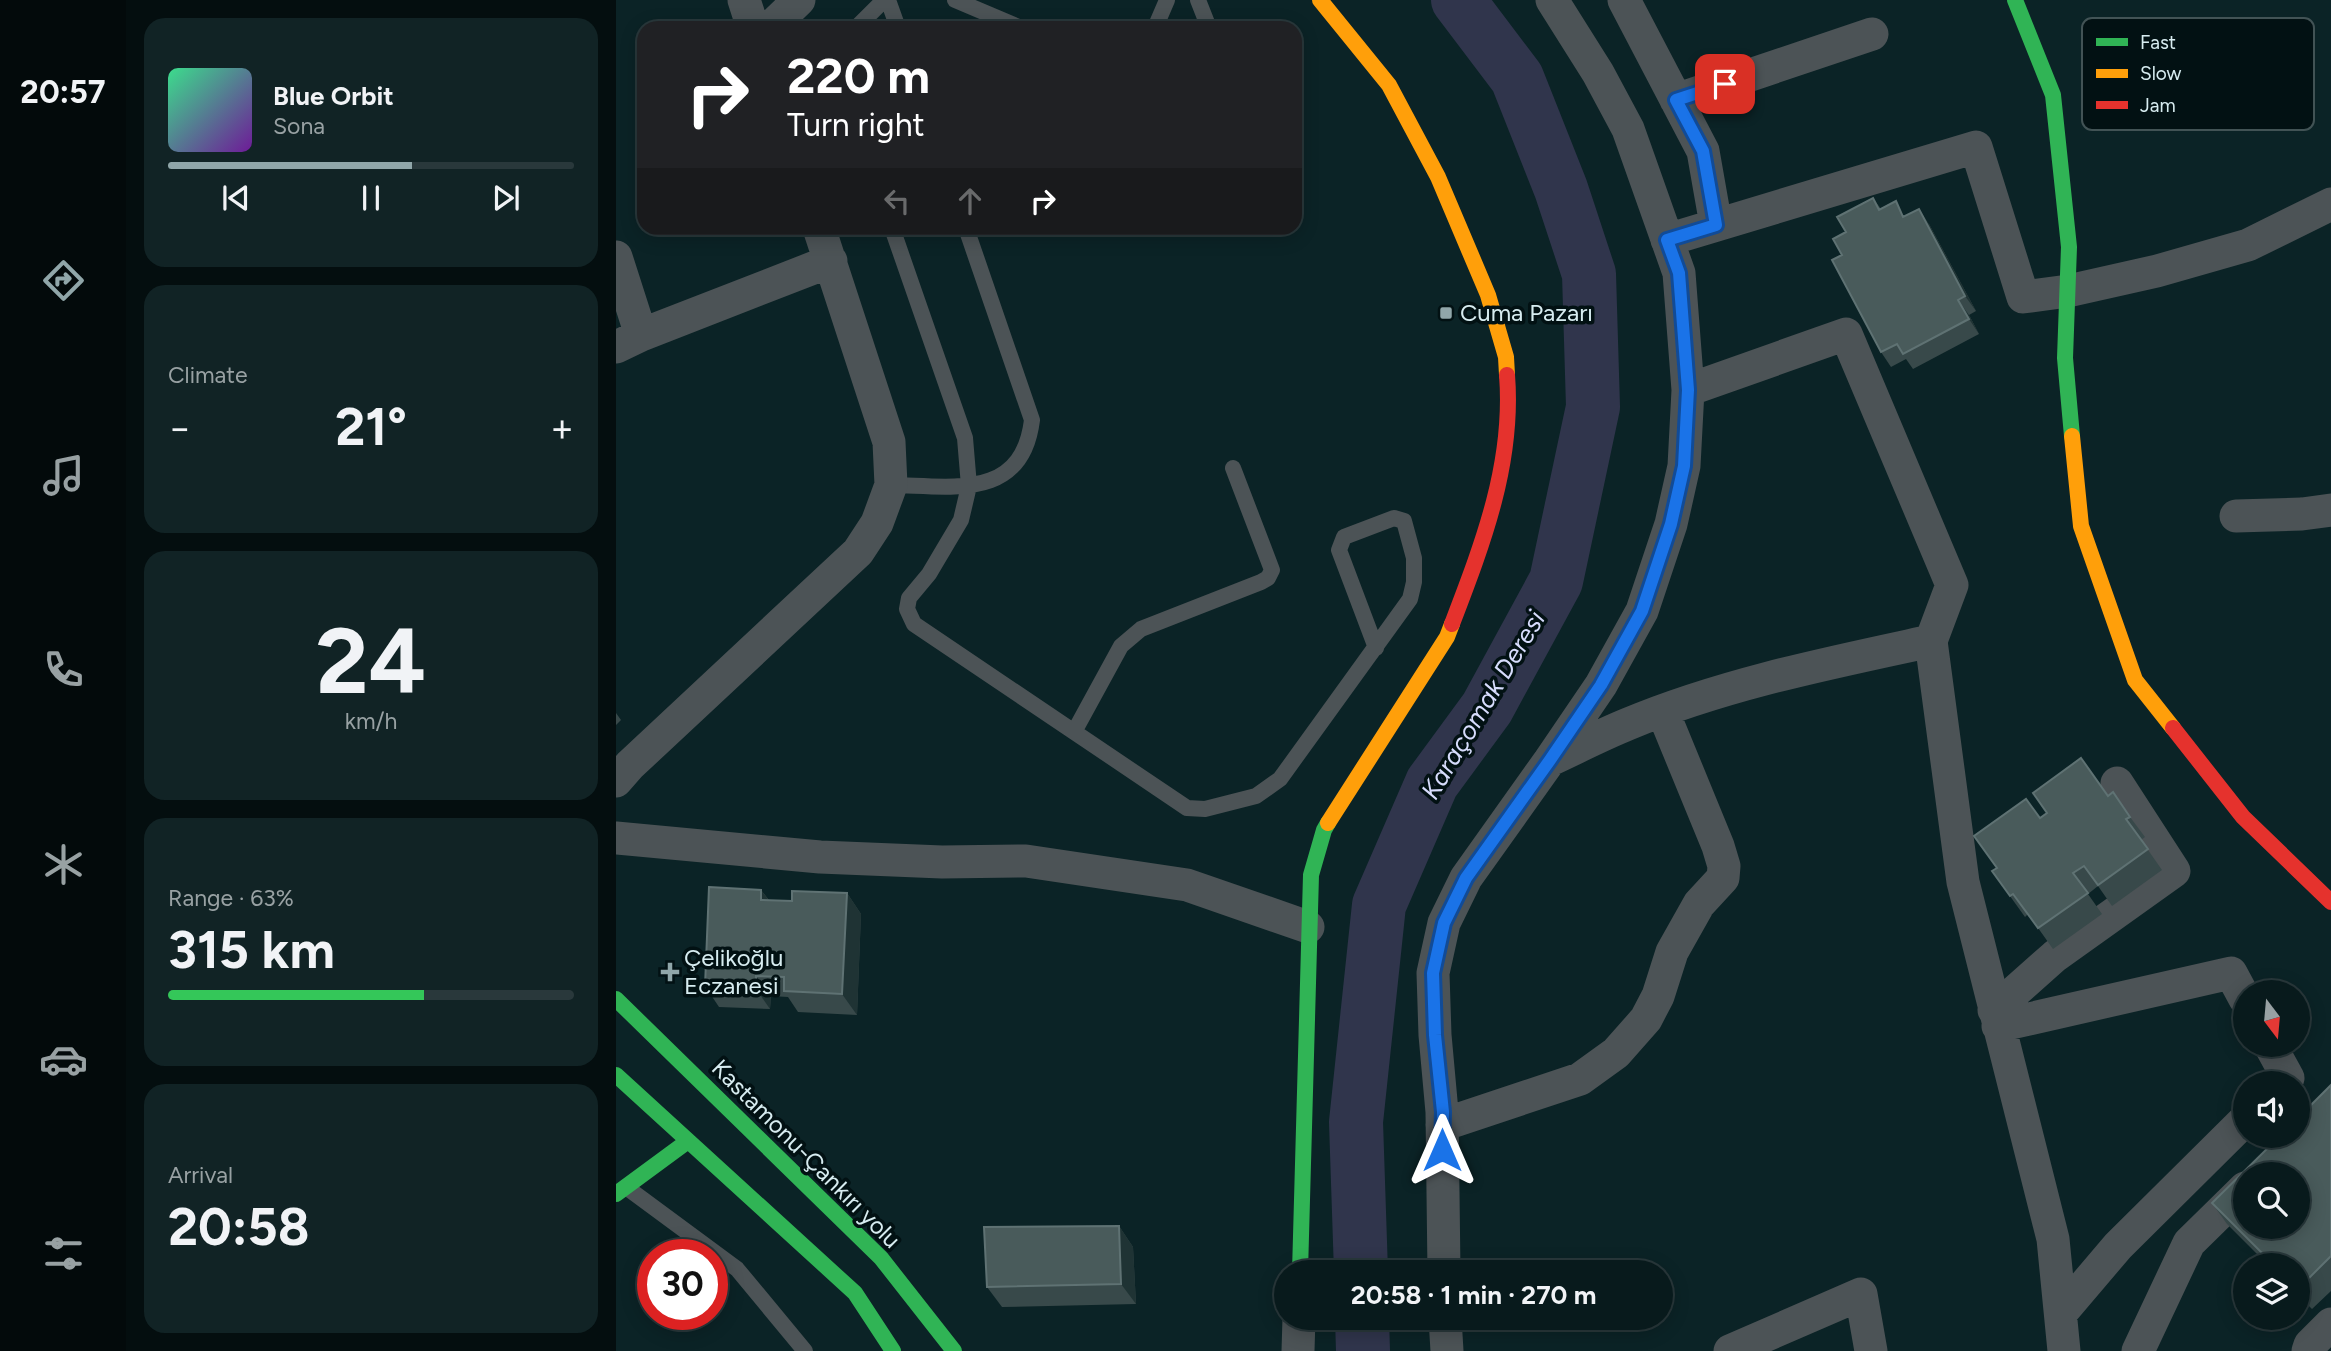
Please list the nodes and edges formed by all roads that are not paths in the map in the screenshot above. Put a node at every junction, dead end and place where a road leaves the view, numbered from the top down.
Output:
1 (744, 0) edge
2 (799, 0) edge
3 (886, 0) edge
4 (955, 0) edge
5 (1167, 0) edge
6 (1198, 0) edge
7 (1321, 0) edge
8 (1552, 0) edge
9 (1624, 0) edge
10 (2015, 0) edge
11 (751, 21) edge
12 (777, 21) edge
13 (864, 21) edge
14 (895, 21) edge
15 (1004, 21) edge
16 (1157, 21) edge
17 (1206, 21) edge
18 (1872, 34) dead end
19 (1676, 100) junction
20 (2331, 204) edge
21 (1716, 225) junction
22 (822, 235) edge
23 (894, 235) edge
24 (968, 235) edge
25 (1667, 240) junction
26 (616, 257) edge
27 (831, 261) junction
28 (2068, 291) junction
29 (629, 341) edge
30 (1688, 390) junction
31 (1233, 468) dead end
32 (891, 485) junction
33 (970, 486) junction
34 (2331, 510) edge
35 (2236, 516) dead end
36 (1931, 641) junction
37 (1376, 648) junction
38 (1662, 712) junction
39 (1074, 732) junction
40 (1550, 760) junction
41 (616, 781) edge
42 (2117, 783) dead end
43 (616, 838) edge
44 (2331, 902) edge
45 (1308, 927) junction
46 (2235, 980) edge
47 (616, 999) edge
48 (1996, 1018) junction
49 (616, 1075) edge
50 (1442, 1125) junction
51 (2233, 1132) edge
52 (688, 1141) junction
53 (621, 1190) edge
54 (2233, 1200) edge
55 (1300, 1260) edge
56 (1444, 1260) edge
57 (2062, 1313) junction
58 (2331, 1324) edge
59 (1299, 1330) edge
60 (1446, 1330) edge
61 (805, 1351) edge
62 (893, 1351) edge
63 (954, 1351) edge
64 (1298, 1351) edge
65 (1447, 1351) edge
66 (1730, 1351) edge
67 (1871, 1351) edge
68 (2064, 1351) edge
69 (2138, 1351) edge
70 (2308, 1351) edge

1 - 11 street
2 - 12 street
3 - 13 lane
3 - 14 lane
4 - 15 lane
5 - 16 lane
6 - 17 lane
7 - 45 main road
8 - 25 street
9 - 19 street
10 - 28 main road
18 - 19 street
19 - 21 street
20 - 28 street
21 - 25 street
21 - 28 street
22 - 27 street
23 - 33 lane
24 - 33 lane
25 - 30 street
26 - 29 street
27 - 29 street
27 - 32 street
28 - 44 main road
30 - 36 street
30 - 40 street
31 - 39 lane
32 - 33 lane
32 - 41 street
33 - 39 lane
34 - 35 street
36 - 38 street
36 - 48 street
37 - 37 lane
37 - 39 lane
38 - 40 street
38 - 50 street
40 - 50 street
42 - 48 street
43 - 45 street
45 - 55 main road
46 - 48 street
47 - 63 main road, Kastamonu-Çankırı yolu
48 - 57 street
49 - 52 main road
50 - 56 street
51 - 57 street
52 - 53 main road
52 - 62 main road
53 - 61 lane
54 - 69 street
57 - 68 street
58 - 70 street
59 - 64 street
60 - 65 street
66 - 67 street

